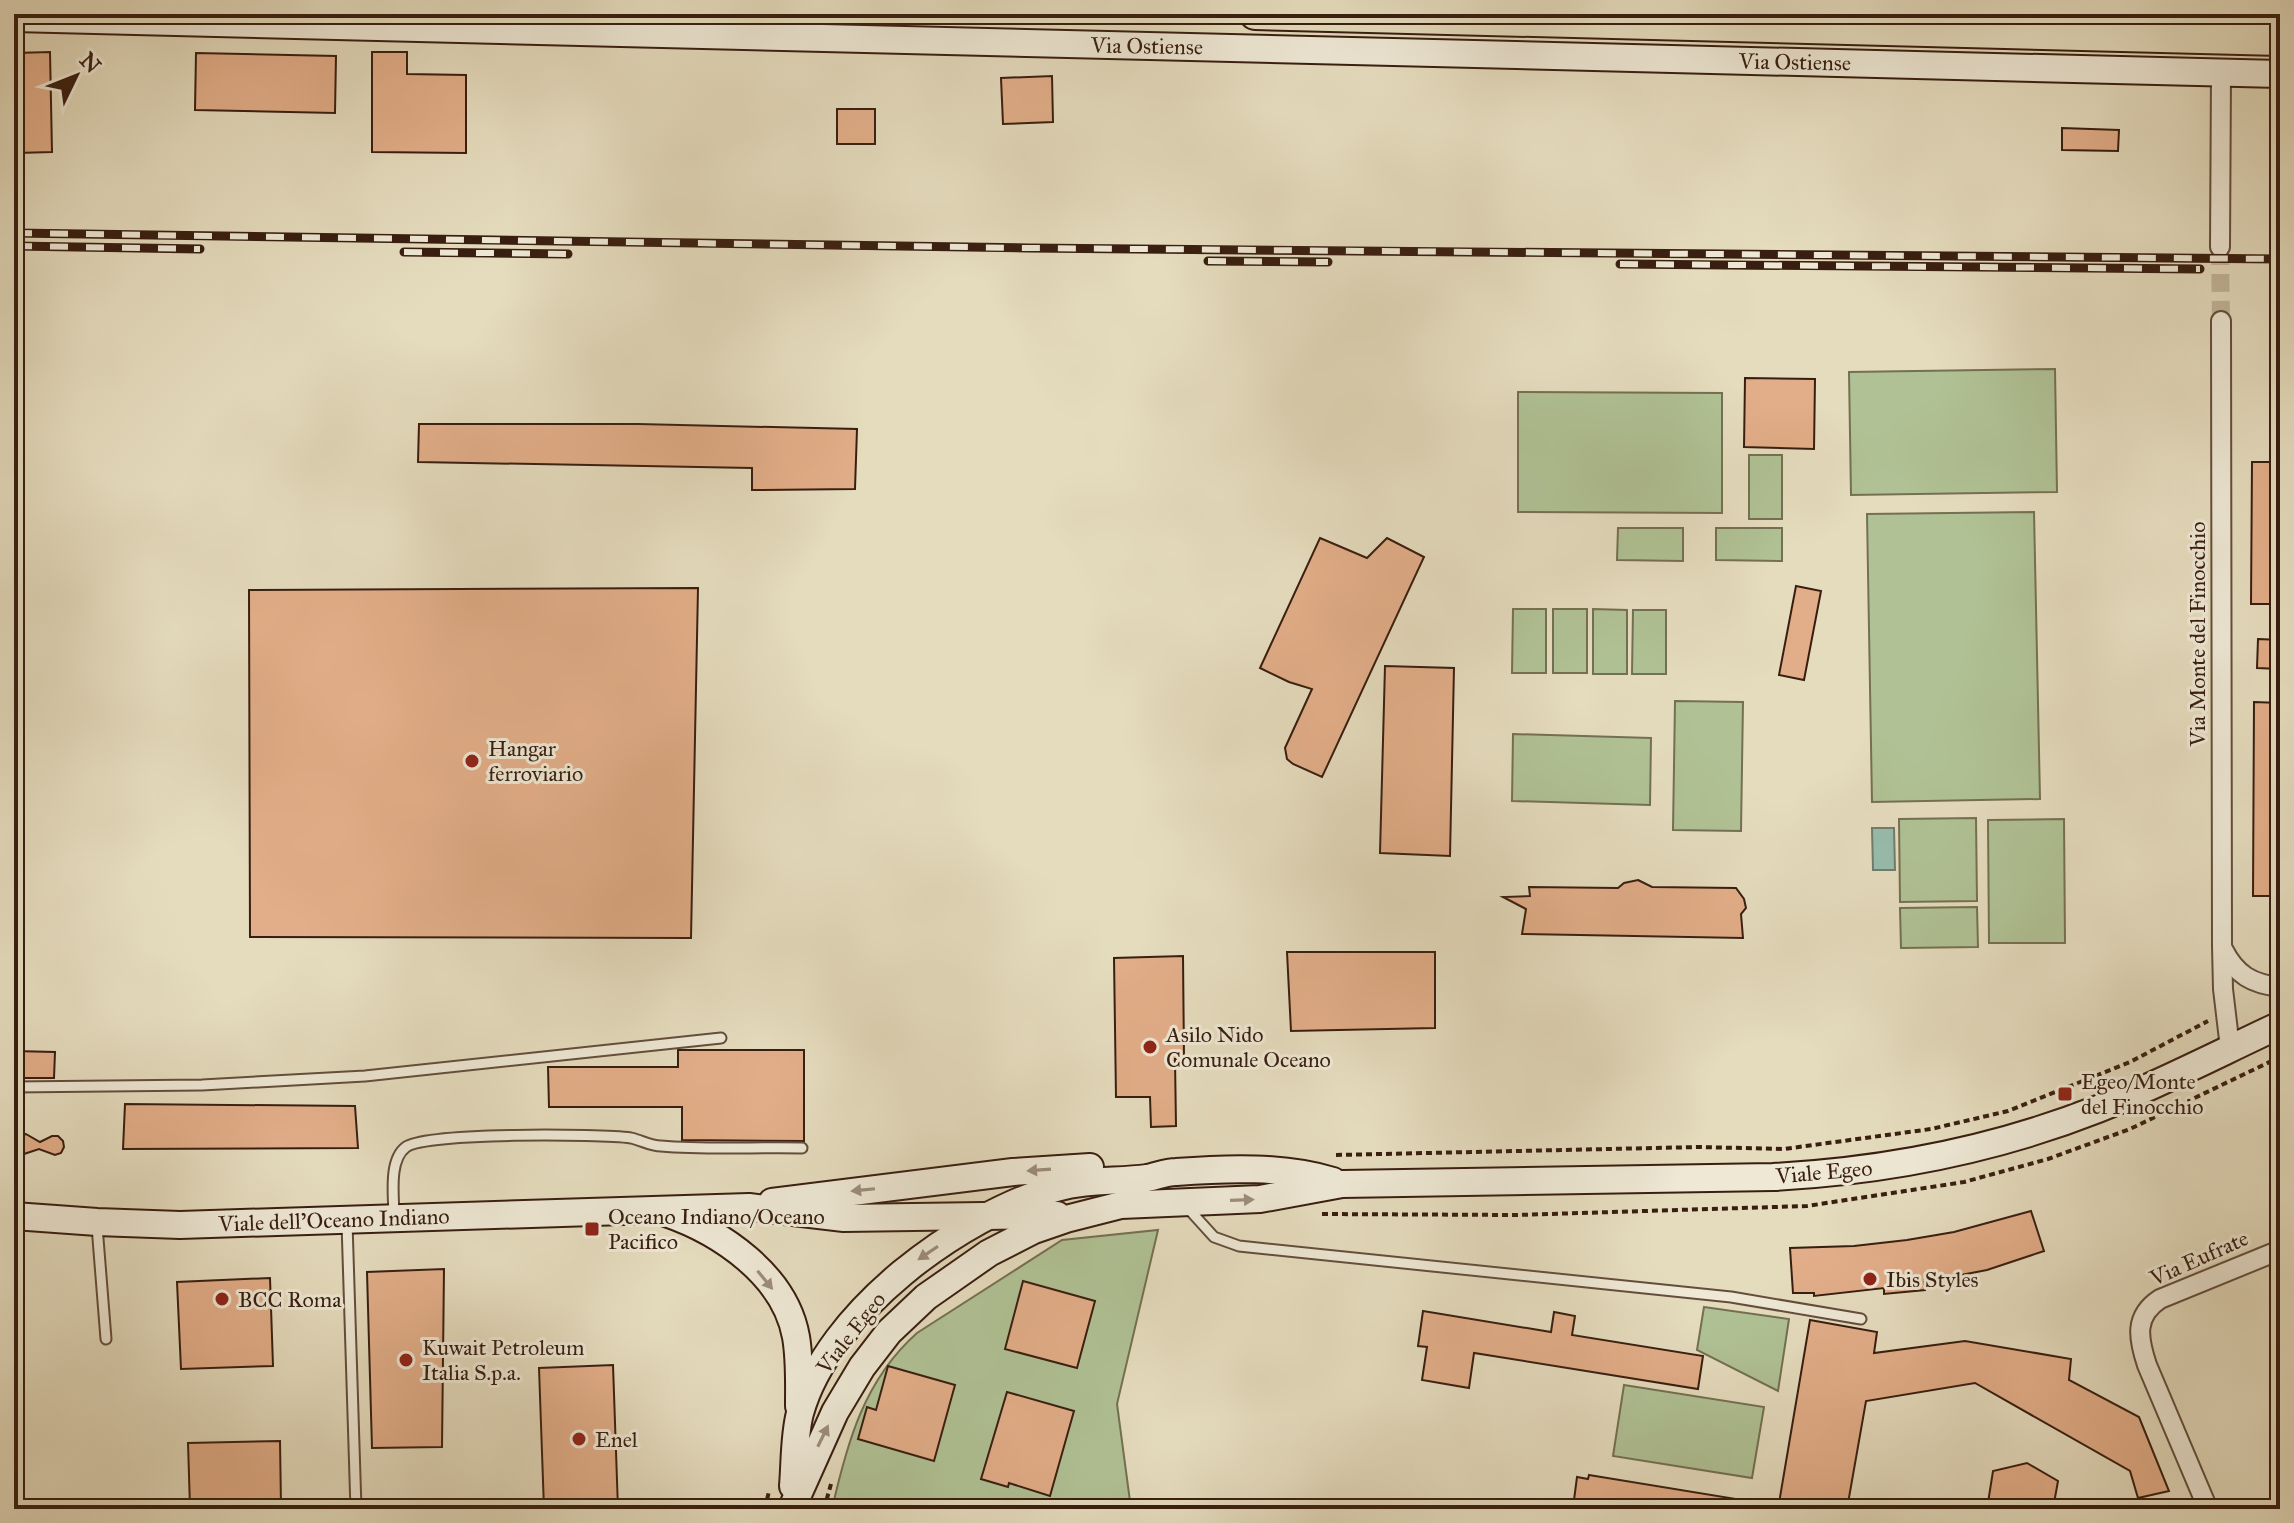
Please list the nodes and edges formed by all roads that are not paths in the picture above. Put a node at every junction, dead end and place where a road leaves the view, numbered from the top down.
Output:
1 (1255, 14) edge
2 (14, 18) edge
3 (2280, 40) edge
4 (2221, 73) junction
5 (2280, 74) edge
6 (2220, 247) tunnel mouth
7 (2221, 321) tunnel mouth
8 (2222, 946) junction
9 (2280, 987) edge
10 (2280, 1025) edge
11 (721, 1038) dead end
12 (2230, 1048) junction
13 (14, 1087) edge
14 (802, 1148) dead end
15 (1172, 1172) junction
16 (941, 1183) junction
17 (1342, 1184) junction
18 (1183, 1202) junction
19 (749, 1207) junction
20 (655, 1209) junction
21 (996, 1214) junction
22 (1081, 1214) junction
23 (14, 1216) edge
24 (394, 1217) junction
25 (347, 1220) junction
26 (97, 1222) junction
27 (2280, 1250) edge
28 (989, 1253) junction
29 (1861, 1319) dead end
30 (106, 1339) dead end
31 (799, 1416) junction
32 (792, 1508) edge
33 (356, 1509) edge
34 (2208, 1509) edge

1 - 3 main road
2 - 4 main road, Via Ostiense
4 - 5 main road, Via Ostiense
4 - 6 street
7 - 8 street, Via Monte del Finocchio
8 - 9 street
8 - 12 street, Via Monte del Finocchio
10 - 12 main road, Viale Egeo
11 - 13 lane
12 - 17 main road, Viale Egeo
14 - 24 lane
15 -> 16 main road, Viale dell'Oceano Indiano
15 - 17 main road, Viale Egeo
15 - 21 main road, Viale Egeo
16 -> 19 main road, Viale dell'Oceano Indiano
16 - 21 main road, Viale dell'Oceano Indiano
18 -> 17 main road, Viale Egeo
18 - 22 main road, Viale Egeo
18 - 29 lane
19 - 20 main road, Viale dell'Oceano Indiano
19 - 21 main road, Viale dell'Oceano Indiano
20 - 24 main road, Viale dell'Oceano Indiano
20 -> 31 main road, Viale dell'Oceano Indiano
21 - 22 main road, Viale Egeo
21 - 28 main road
21 -> 31 main road, Viale Egeo
22 - 28 main road, Viale Egeo
23 - 26 main road, Viale dell'Oceano Indiano
24 - 25 main road, Viale dell'Oceano Indiano
25 - 26 main road, Viale dell'Oceano Indiano
25 - 33 lane
26 - 30 lane
27 - 34 street, Via Eufrate
32 -> 28 main road, Viale Egeo
31 - 32 main road, Viale Egeo

